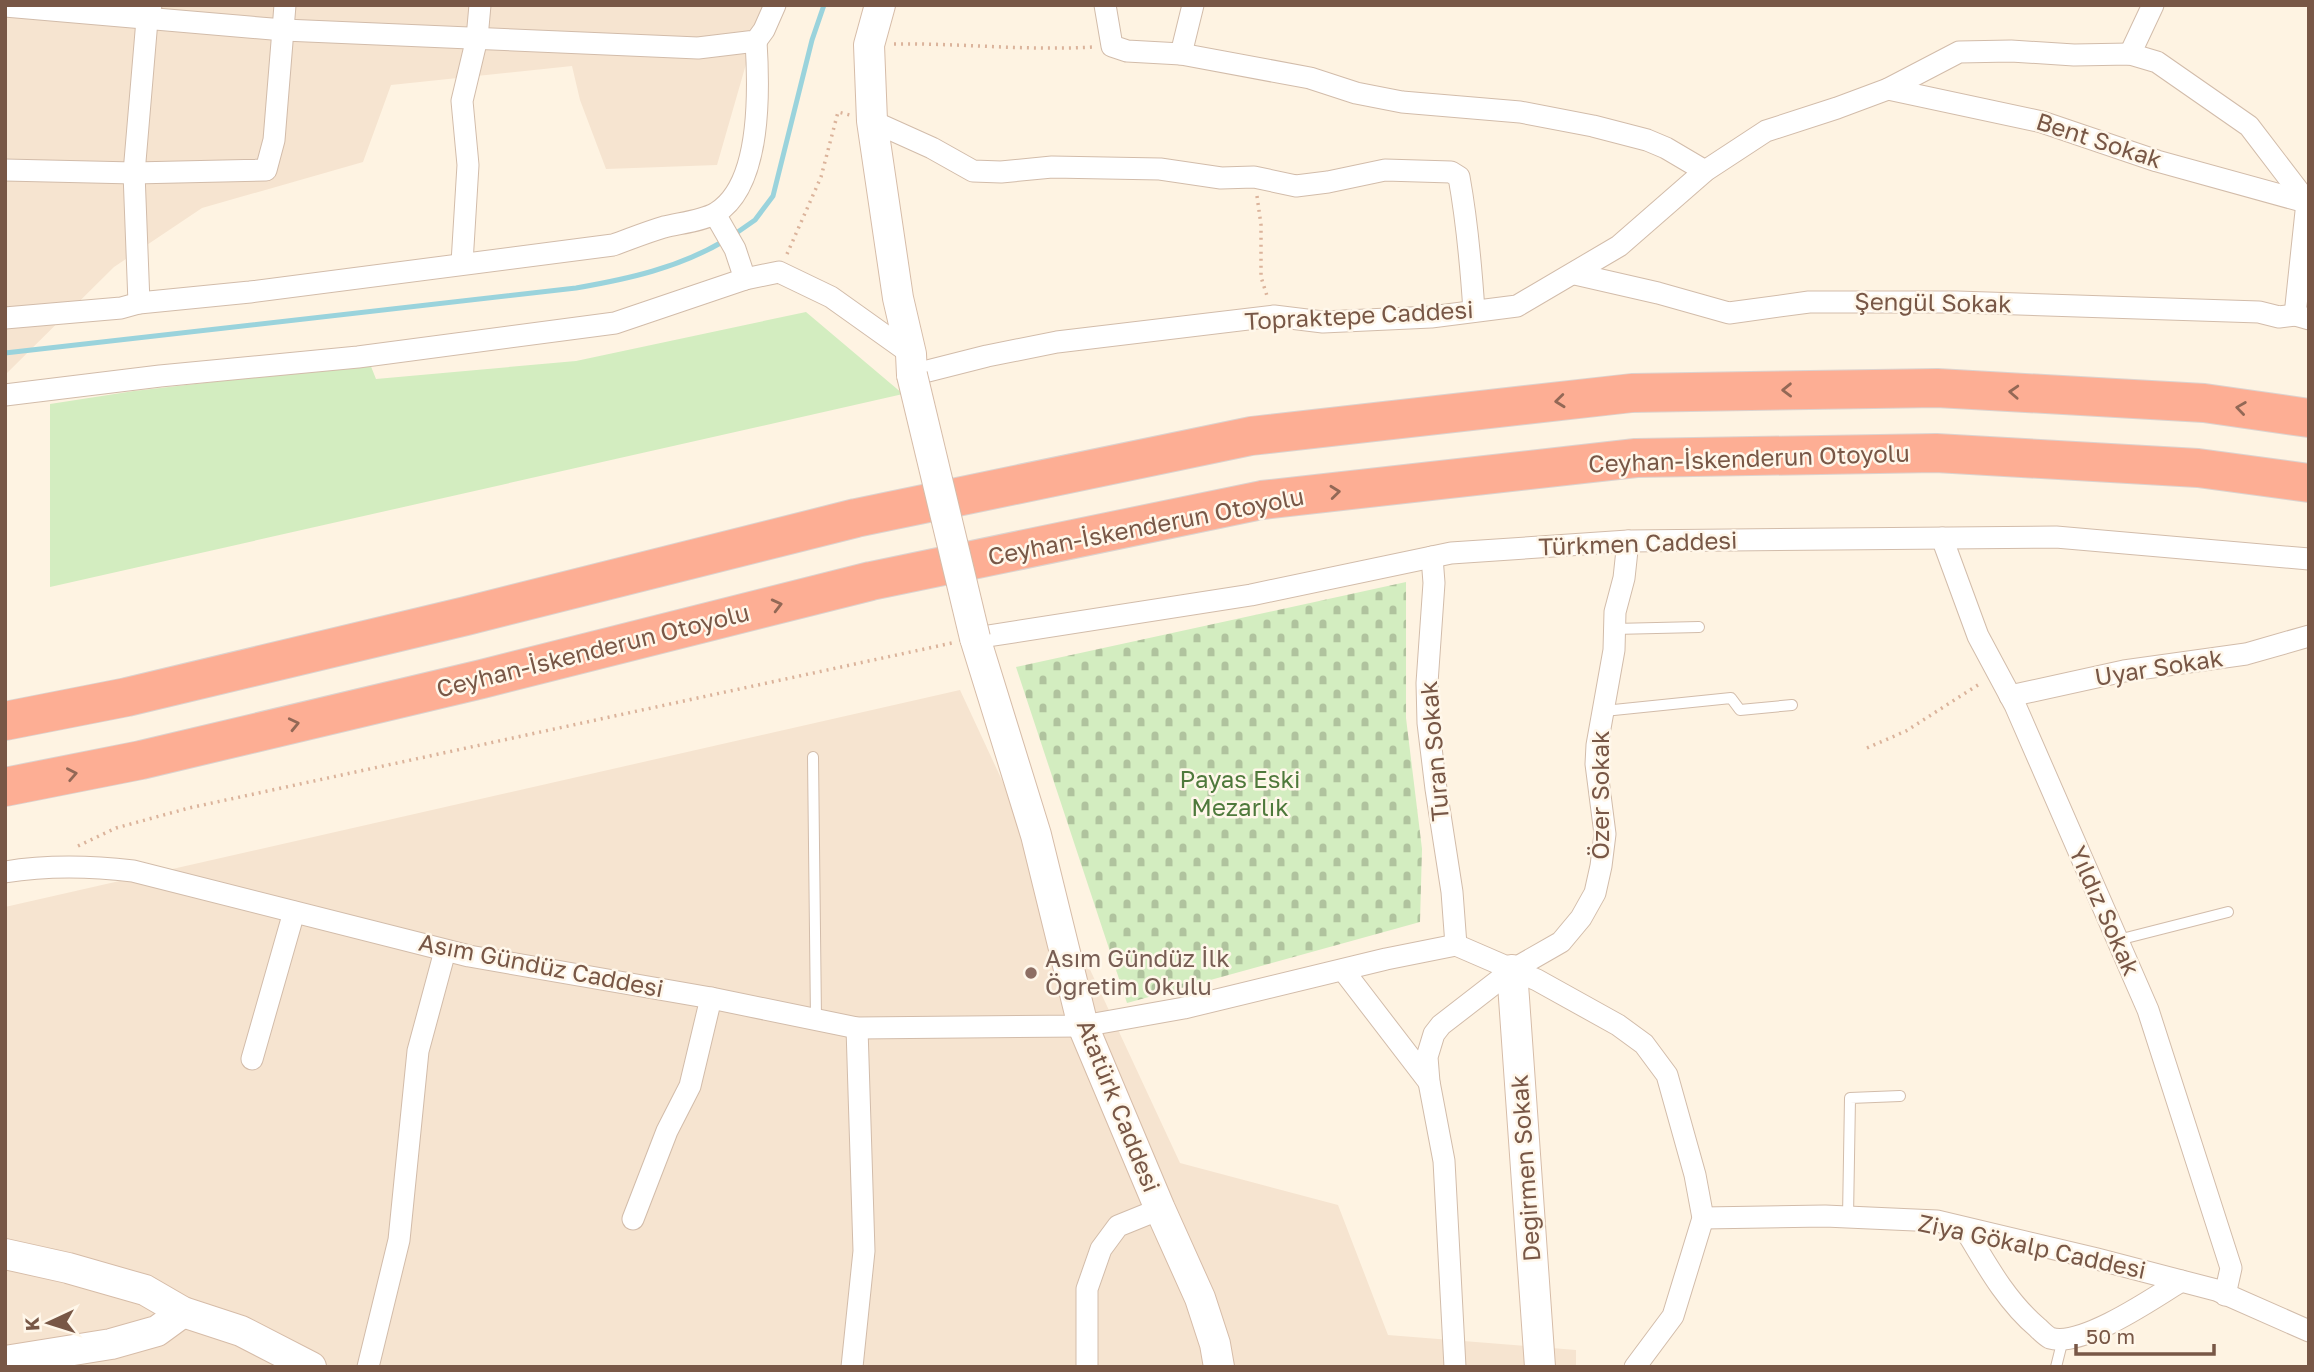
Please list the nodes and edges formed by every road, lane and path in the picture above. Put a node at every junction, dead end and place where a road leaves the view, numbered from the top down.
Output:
1 (285, 5) edge
2 (480, 5) edge
3 (775, 5) edge
4 (880, 5) edge
5 (1105, 5) edge
6 (1193, 5) edge
7 (2153, 5) edge
8 (5, 6) edge
9 (149, 13) edge
10 (284, 30) junction
11 (477, 38) junction
12 (756, 41) junction
13 (869, 45) junction
14 (1112, 46) junction
15 (1181, 54) junction
16 (2130, 54) junction
17 (1888, 89) junction
18 (872, 121) junction
19 (5, 170) edge
20 (1705, 171) junction
21 (134, 173) junction
22 (1254, 177) junction
23 (2308, 203) edge
24 (718, 221) junction
25 (462, 263) junction
26 (779, 272) junction
27 (1575, 274) junction
28 (745, 279) junction
29 (139, 303) junction
30 (1474, 311) junction
31 (1274, 316) junction
32 (2302, 317) edge
33 (5, 318) edge
34 (912, 365) junction
35 (5, 395) edge
36 (2309, 418) edge
37 (2309, 483) edge
38 (1942, 538) junction
39 (1628, 541) junction
40 (1432, 557) junction
41 (2309, 559) edge
42 (1699, 627) dead end
43 (1614, 629) junction
44 (2309, 636) edge
45 (975, 638) junction
46 (1998, 672) junction
47 (2010, 696) junction
48 (1792, 705) dead end
49 (1604, 711) junction
50 (5, 721) edge
51 (1867, 748) dead end
52 (813, 758) dead end
53 (5, 787) edge
54 (36, 867) junction
55 (5, 872) edge
56 (294, 912) junction
57 (2228, 912) dead end
58 (2118, 940) junction
59 (1456, 945) junction
60 (445, 951) junction
61 (1343, 970) junction
62 (1512, 970) junction
63 (711, 998) junction
64 (816, 1019) junction
65 (1083, 1026) junction
66 (857, 1028) junction
67 (252, 1059) dead end
68 (1429, 1082) junction
69 (1900, 1096) dead end
70 (1160, 1209) junction
71 (1848, 1217) junction
72 (1703, 1218) junction
73 (633, 1219) dead end
74 (1965, 1229) junction
75 (5, 1254) edge
76 (2181, 1281) junction
77 (2225, 1295) junction
78 (183, 1312) junction
79 (2309, 1331) edge
80 (2063, 1339) junction
81 (5, 1360) edge
82 (311, 1367) edge
83 (368, 1367) edge
84 (852, 1367) edge
85 (1087, 1367) edge
86 (1219, 1367) edge
87 (1455, 1367) edge
88 (1540, 1367) edge
89 (1635, 1367) edge
90 (2056, 1367) edge

1 - 10 street
2 - 11 street
3 - 12 street
4 - 13 street, Atatürk Caddesi
5 - 14 street
6 - 15 street
7 - 16 street
8 - 9 street
9 - 10 street
9 - 21 street
10 - 11 street
10 - 21 street
11 - 12 street
11 - 25 street
12 - 24 street
13 - 14 path
13 - 18 street, Atatürk Caddesi
14 - 15 street
15 - 20 street
16 - 17 street, Topraktepe Caddesi
16 - 23 street, Topraktepe Caddesi
17 - 20 street, Topraktepe Caddesi
17 - 23 street, Bent Sokak
18 - 22 street
18 - 26 path
18 - 34 street, Atatürk Caddesi
19 - 21 street
20 - 27 street, Topraktepe Caddesi
21 - 29 street
22 - 30 street
22 - 31 path
23 - 32 street
24 - 25 street
24 - 28 street
25 - 29 street
26 - 28 street
26 - 34 street
27 - 30 street, Topraktepe Caddesi
27 - 32 street, Şengül Sokak
28 - 35 street
29 - 33 street
30 - 31 street, Topraktepe Caddesi
31 - 34 street, Topraktepe Caddesi
34 - 45 street, Atatürk Caddesi, bridge
36 -> 50 highway
53 -> 37 highway, Ceyhan-İskenderun Otoyolu
38 - 39 street, Türkmen Caddesi
38 - 41 street, Türkmen Caddesi
38 - 46 street, Yıldız Sokak
39 - 40 street, Türkmen Caddesi
39 - 43 street, Özer Sokak
40 - 45 street, Türkmen Caddesi
40 - 59 street, Turan Sokak
42 - 43 lane
43 - 49 street, Özer Sokak
44 - 47 street, Uyar Sokak
45 - 54 path
45 - 65 street, Atatürk Caddesi
46 - 47 street, Yıldız Sokak
46 - 51 path
47 - 58 street, Yıldız Sokak
48 - 49 lane
49 - 62 street, Özer Sokak
52 - 64 lane
54 - 55 street, Asım Gündüz Caddesi
54 - 56 street, Asım Gündüz Caddesi
56 - 60 street, Asım Gündüz Caddesi
56 - 67 street
57 - 58 lane
58 - 77 street, Yıldız Sokak
59 - 61 street, Asım Gündüz Caddesi
59 - 62 street
60 - 63 street, Asım Gündüz Caddesi
60 - 83 street
61 - 65 street, Asım Gündüz Caddesi
61 - 68 street
62 - 68 street, Özer Sokak
62 - 72 street
62 - 88 street, Değirmen Sokak
63 - 64 street, Asım Gündüz Caddesi
63 - 73 street
64 - 66 street, Asım Gündüz Caddesi
65 - 66 street, Asım Gündüz Caddesi
65 - 70 street, Atatürk Caddesi
66 - 84 street
68 - 87 street
69 - 71 lane
70 - 85 street
70 - 86 street, Atatürk Caddesi
71 - 72 street, Ziya Gökalp Caddesi
71 - 74 street, Ziya Gökalp Caddesi
72 - 89 street
74 - 76 street, Ziya Gökalp Caddesi
74 - 80 street
75 - 78 street
76 - 77 street, Ziya Gökalp Caddesi
76 - 80 street
77 - 79 street, Ziya Gökalp Caddesi
78 - 81 street
78 - 82 street
80 - 90 lane

